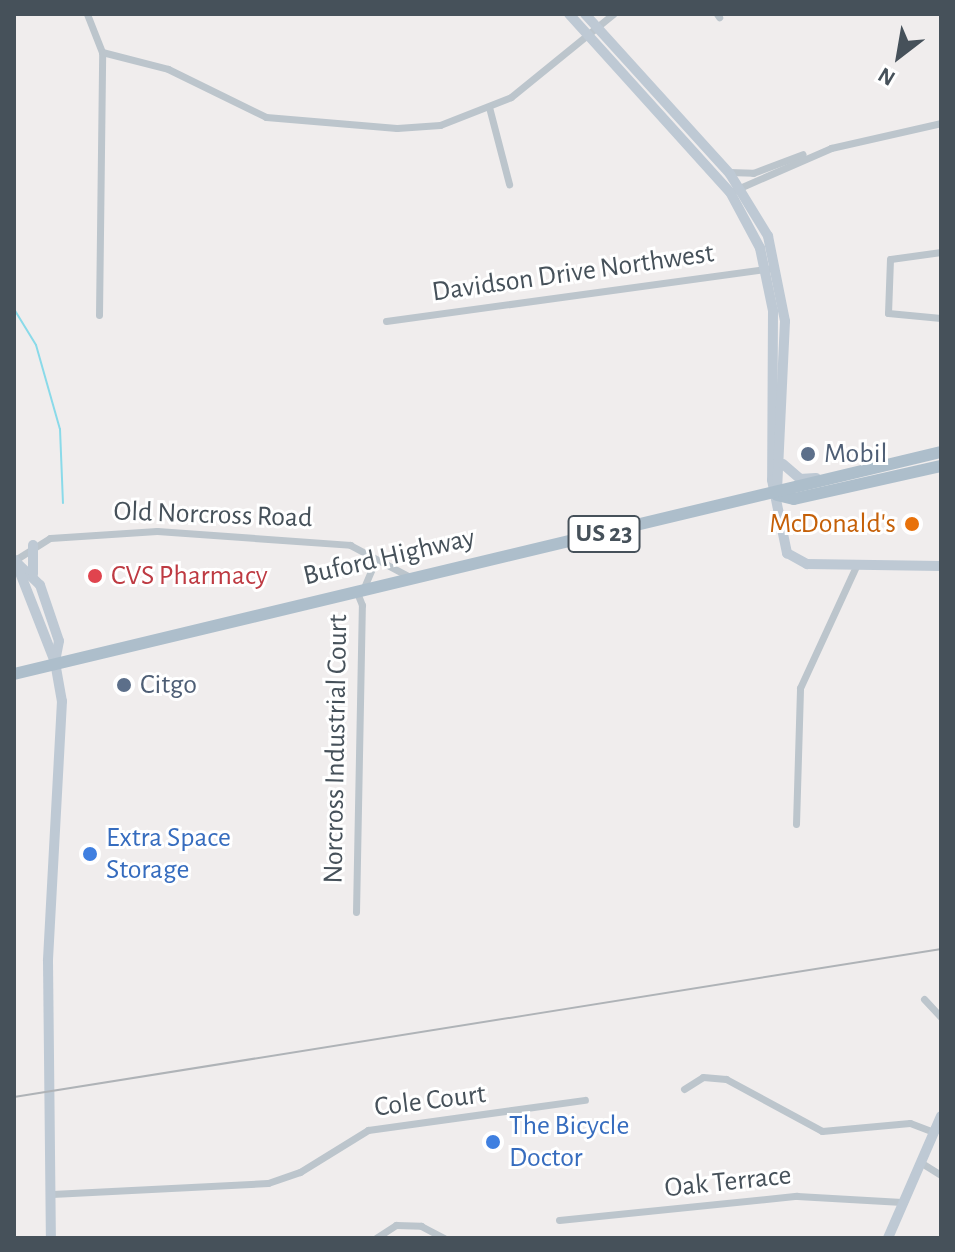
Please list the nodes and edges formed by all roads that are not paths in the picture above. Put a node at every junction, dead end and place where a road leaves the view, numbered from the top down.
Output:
1 (87, 14) edge
2 (569, 14) edge
3 (585, 14) edge
4 (613, 14) edge
5 (595, 28) junction
6 (585, 36) junction
7 (102, 52) junction
8 (489, 107) junction
9 (941, 123) edge
10 (817, 153) junction
11 (729, 172) junction
12 (509, 184) dead end
13 (735, 189) junction
14 (941, 252) edge
15 (778, 268) junction
16 (765, 270) junction
17 (99, 315) dead end
18 (941, 318) edge
19 (386, 321) dead end
20 (941, 452) edge
21 (783, 462) junction
22 (941, 466) edge
23 (820, 477) junction
24 (777, 495) junction
25 (33, 545) junction
26 (367, 552) junction
27 (14, 560) edge
28 (857, 564) junction
29 (941, 566) edge
30 (408, 576) junction
31 (36, 579) junction
32 (360, 586) junction
33 (55, 662) junction
34 (14, 674) edge
35 (796, 824) dead end
36 (356, 912) dead end
37 (924, 999) dead end
38 (941, 1017) edge
39 (684, 1089) dead end
40 (585, 1100) dead end
41 (941, 1116) edge
42 (934, 1132) junction
43 (920, 1162) junction
44 (941, 1175) edge
45 (52, 1194) junction
46 (902, 1202) junction
47 (559, 1220) dead end
48 (51, 1238) edge
49 (376, 1238) edge
50 (444, 1238) edge
51 (888, 1238) edge

1 - 7 street
2 - 6 street
3 - 5 street
4 - 5 street
5 - 6 street
5 - 11 street
6 - 8 street
6 - 13 street
7 - 8 street
7 - 17 street
8 - 12 street
9 - 10 street
10 - 11 street
10 - 13 street
11 - 13 street
13 - 15 street
13 - 16 street
14 - 18 street
15 - 16 street, Davidson Drive Northwest
15 - 21 street
16 - 19 street, Davidson Drive Northwest
16 - 24 street
20 - 23 main road, Buford Highway / US 23
21 - 23 street
21 - 24 street
22 - 24 main road, Buford Highway / US 23
23 - 24 main road, Buford Highway / US 23
24 - 28 street
24 - 30 main road, Buford Highway / US 23
25 - 26 street, Old Norcross Road
25 - 27 street
25 - 31 street
26 - 30 street, Old Norcross Road
26 - 32 street
27 - 31 street
27 - 33 street
28 - 29 street
28 - 35 street
30 - 32 main road, Buford Highway / US 23
31 - 33 street
32 - 33 main road, Buford Highway / US 23
32 - 36 street, Norcross Industrial Court
33 - 34 main road, Buford Highway / US 23
33 - 45 street
37 - 38 street
39 - 42 street
40 - 45 street, Cole Court
41 - 42 street
42 - 43 street
43 - 44 street
43 - 46 street
45 - 48 street
46 - 47 street, Oak Terrace
46 - 51 street
49 - 50 street

